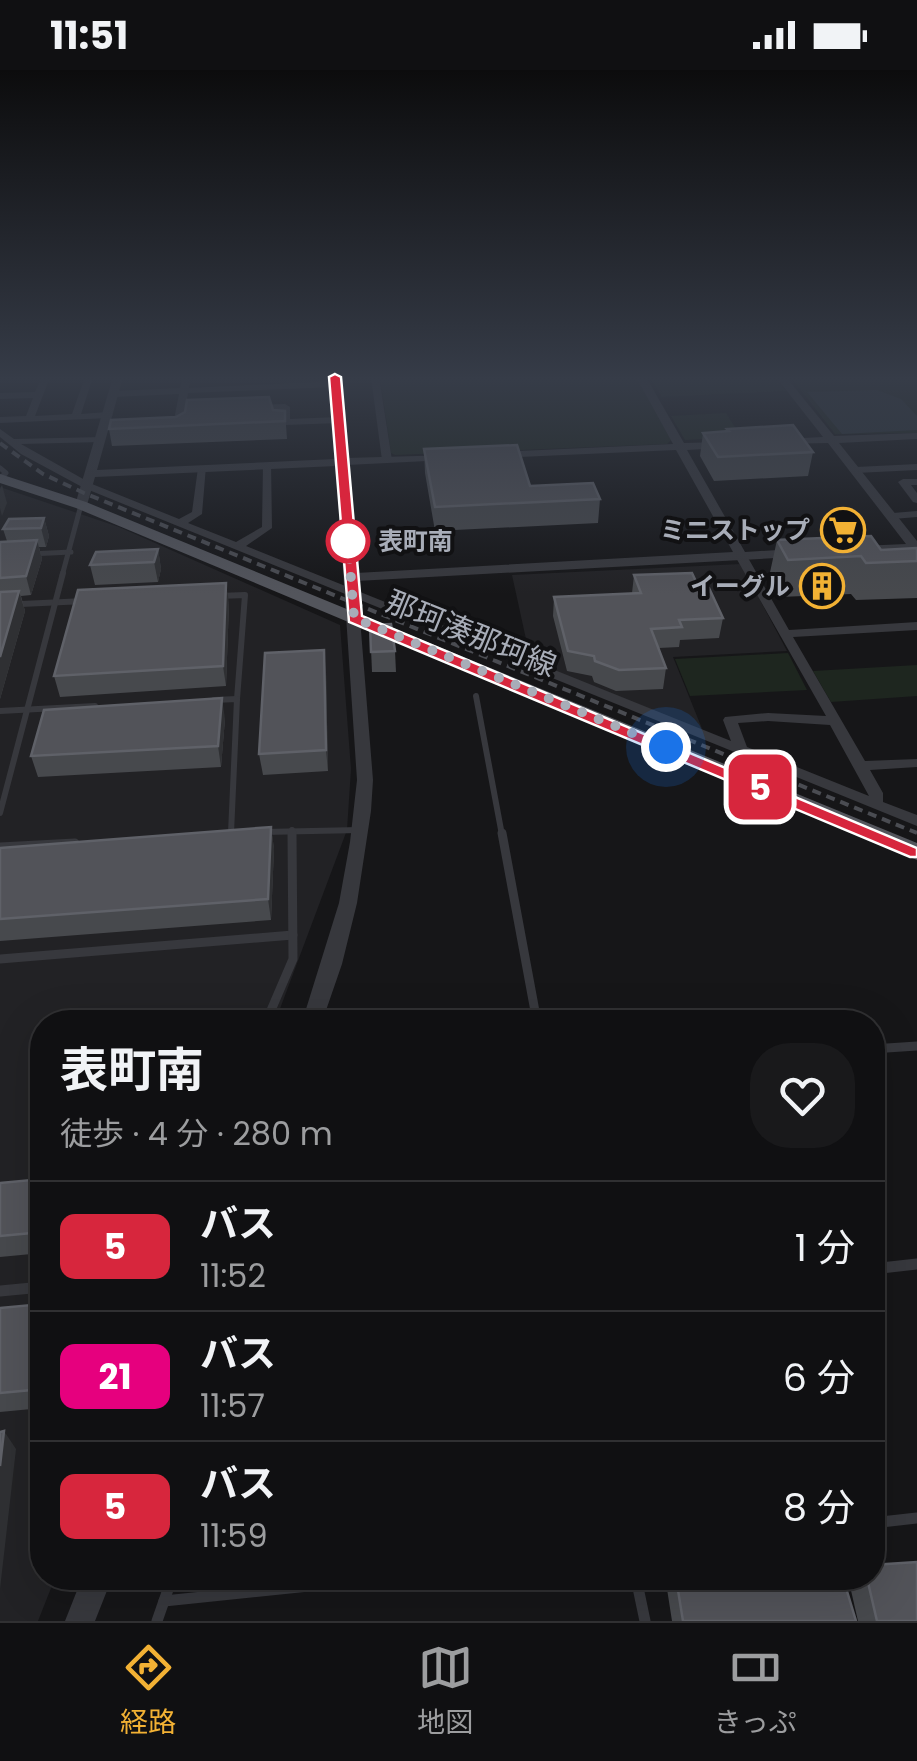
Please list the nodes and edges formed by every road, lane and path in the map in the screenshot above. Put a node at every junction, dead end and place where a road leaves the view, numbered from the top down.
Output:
1 (29, 449) edge
2 (99, 449) edge
3 (341, 449) edge
4 (385, 449) edge
5 (606, 449) edge
6 (682, 449) edge
7 (839, 449) edge
8 (484, 455) edge
9 (465, 456) edge
10 (386, 460) junction
11 (342, 462) junction
12 (268, 465) junction
13 (917, 467) edge
14 (0, 468) edge
15 (202, 468) junction
16 (856, 470) junction
17 (0, 478) edge
18 (90, 480) junction
19 (917, 482) edge
20 (917, 500) edge
21 (81, 505) junction
22 (917, 514) edge
23 (894, 516) junction
24 (178, 524) junction
25 (236, 547) junction
26 (917, 548) edge
27 (839, 551) edge
28 (71, 552) junction
29 (819, 552) edge
30 (18, 554) edge
31 (742, 556) junction
32 (350, 577) junction
33 (352, 594) junction
34 (207, 596) edge
35 (95, 601) edge
36 (57, 602) junction
37 (0, 605) edge
38 (354, 618) junction
39 (917, 626) edge
40 (786, 634) junction
41 (476, 696) dead end
42 (237, 699) junction
43 (199, 701) edge
44 (104, 706) edge
45 (28, 710) junction
46 (0, 712) edge
47 (836, 722) junction
48 (742, 751) junction
49 (917, 763) edge
50 (861, 766) junction
51 (876, 804) junction
52 (0, 813) edge
53 (917, 821) edge
54 (292, 830) junction
55 (362, 830) junction
56 (231, 833) junction
57 (212, 834) edge
58 (77, 842) edge
59 (0, 847) edge
60 (917, 852) edge
61 (292, 935) junction
62 (0, 959) edge
63 (271, 1010) edge
64 (317, 1010) edge
65 (535, 1010) edge
66 (917, 1046) edge
67 (885, 1048) edge
68 (917, 1264) edge
69 (885, 1268) edge
70 (30, 1288) edge
71 (0, 1291) edge
72 (917, 1518) edge
73 (885, 1522) edge
74 (92, 1590) edge
75 (168, 1590) edge
76 (270, 1590) edge
77 (639, 1590) edge
78 (164, 1601) junction
79 (80, 1621) edge
80 (157, 1621) edge
81 (645, 1621) edge

1 - 18 street
2 - 18 street
3 - 11 street
4 - 10 street
5 - 8 street
6 - 31 street
7 - 16 street
9 - 10 street
10 - 11 street
11 - 12 street
11 - 32 street
12 - 15 street
12 - 25 street
13 - 16 street
14 - 17 lane
15 - 18 street
15 - 24 street
16 - 23 street
17 - 21 main road, 那珂湊那珂線
18 - 21 street
18 - 24 street
19 - 20 street
21 - 28 lane
21 - 38 main road, 那珂湊那珂線
22 - 23 street
23 - 26 street
24 - 25 street
25 - 33 street
26 - 27 street
28 - 30 lane
28 - 36 lane
29 - 31 street
31 - 32 street
31 - 40 street
32 - 33 street
33 - 38 street
33 - 48 street
34 - 42 lane
35 - 36 lane
36 - 37 lane
36 - 45 lane
38 - 55 street
38 - 60 main road, 那珂湊那珂線
39 - 40 street
40 - 47 street
41 - 65 lane
42 - 43 lane
42 - 56 lane
44 - 45 lane
45 - 46 lane
45 - 52 lane
47 - 48 street
47 - 50 street
48 - 51 street
49 - 50 street
50 - 51 street
51 - 53 street
54 - 55 lane
54 - 56 lane
54 - 61 lane
55 - 64 street
56 - 57 lane
58 - 59 lane
61 - 62 lane
61 - 63 lane
66 - 67 lane
68 - 69 lane
70 - 71 lane
72 - 73 lane
74 - 79 street
75 - 78 lane
76 - 78 lane
77 - 81 lane
78 - 80 lane

